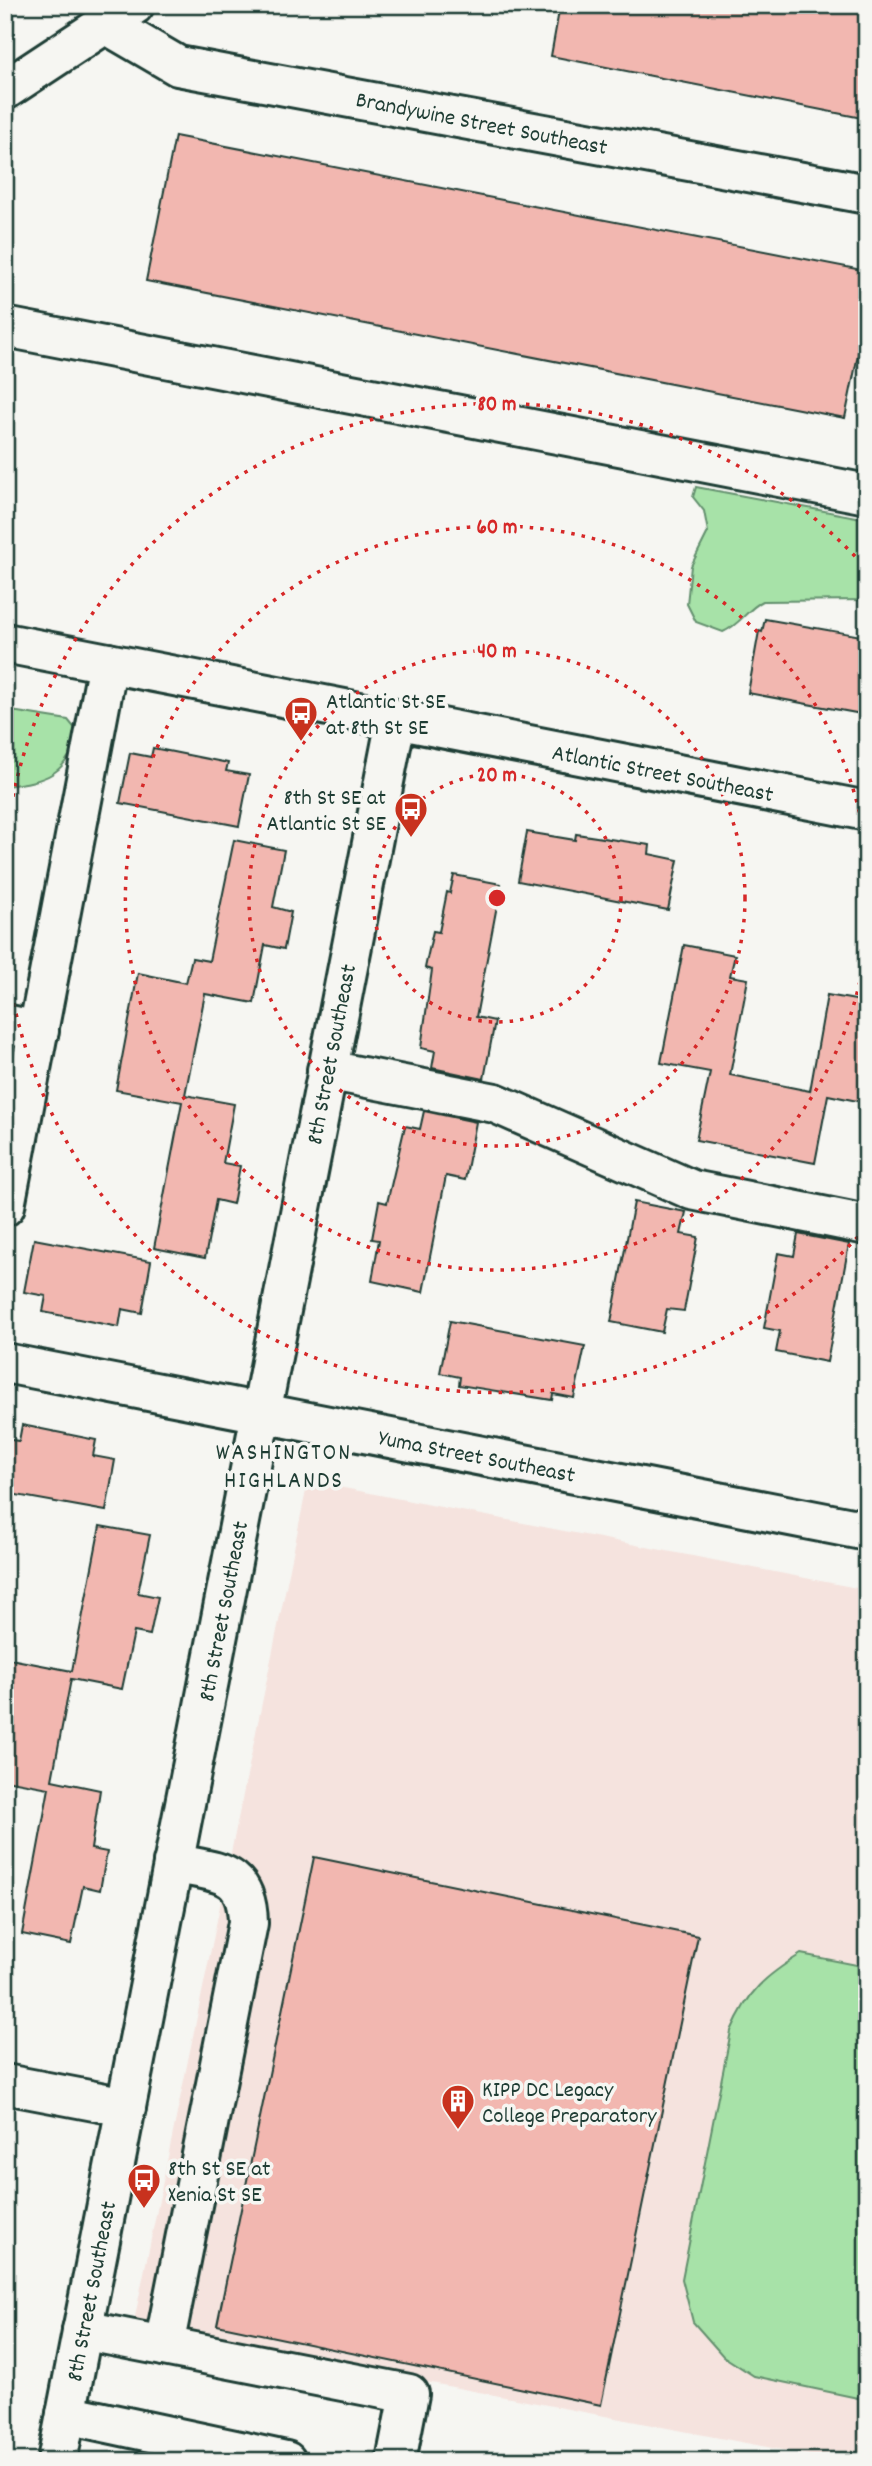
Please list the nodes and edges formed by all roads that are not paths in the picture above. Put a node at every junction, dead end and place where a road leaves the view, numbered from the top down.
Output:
1 (120, 15) edge
2 (5, 90) edge
3 (867, 194) edge
4 (5, 327) edge
5 (867, 494) edge
6 (5, 643) edge
7 (108, 663) junction
8 (396, 720) junction
9 (867, 811) edge
10 (22, 1027) edge
11 (327, 1070) junction
12 (5, 1206) edge
13 (867, 1225) edge
14 (5, 1363) edge
15 (261, 1413) junction
16 (867, 1531) edge
17 (173, 1863) junction
18 (5, 2084) edge
19 (125, 2107) junction
20 (82, 2330) junction
21 (164, 2346) junction
22 (66, 2414) junction
23 (57, 2461) edge
24 (286, 2461) edge
25 (396, 2461) edge

1 - 2 street
1 - 3 street, Brandywine Street Southeast
4 - 5 street
6 - 7 street, Atlantic Street Southeast
7 - 8 street, Atlantic Street Southeast
7 - 10 street
8 - 9 street, Atlantic Street Southeast
8 - 11 street, 8th Street Southeast
10 - 12 street
11 - 13 street
11 - 15 street, 8th Street Southeast
14 - 15 street, Yuma Street Southeast
15 - 16 street, Yuma Street Southeast
15 - 17 street, 8th Street Southeast
17 - 19 street, 8th Street Southeast
17 - 21 street
18 - 19 street
19 - 20 street, 8th Street Southeast
20 - 21 street
20 - 22 street, 8th Street Southeast
21 - 25 street
22 - 23 street, 8th Street Southeast
22 - 24 street

